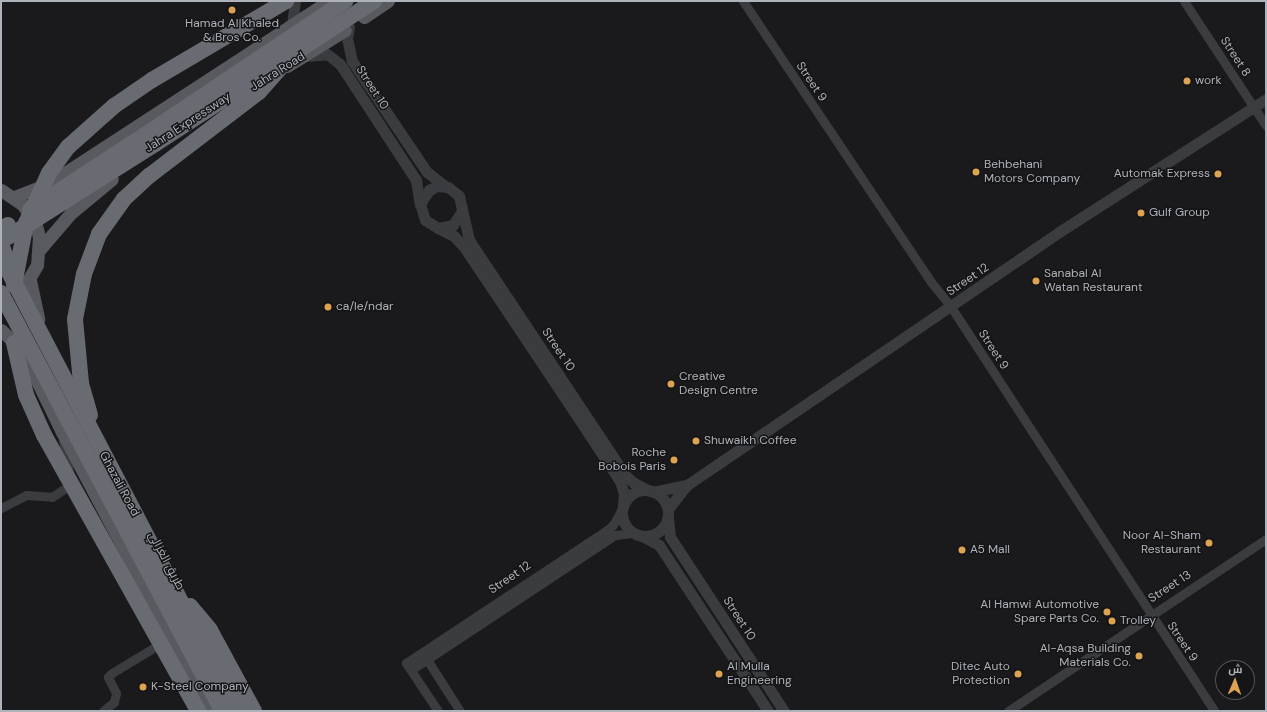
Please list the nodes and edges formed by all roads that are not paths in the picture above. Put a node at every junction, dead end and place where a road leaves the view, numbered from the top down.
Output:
1 (286, 1) edge
2 (295, 1) edge
3 (329, 1) edge
4 (345, 1) edge
5 (374, 1) edge
6 (388, 1) edge
7 (755, 1) edge
8 (1184, 1) edge
9 (745, 4) edge
10 (292, 25) junction
11 (349, 26) junction
12 (298, 56) junction
13 (1266, 99) edge
14 (1253, 107) junction
15 (1266, 126) edge
16 (445, 186) junction
17 (1, 190) edge
18 (14, 197) junction
19 (420, 204) junction
20 (462, 211) junction
21 (438, 228) junction
22 (1, 229) edge
23 (1, 242) edge
24 (40, 249) junction
25 (1, 257) edge
26 (11, 277) junction
27 (30, 280) junction
28 (1, 293) edge
29 (1, 304) edge
30 (951, 307) junction
31 (1, 330) edge
32 (564, 389) junction
33 (62, 432) junction
34 (101, 451) junction
35 (687, 485) junction
36 (652, 491) junction
37 (1, 508) edge
38 (623, 508) junction
39 (668, 513) junction
40 (637, 535) junction
41 (1266, 539) edge
42 (190, 606) junction
43 (1150, 614) junction
44 (166, 630) junction
45 (424, 656) junction
46 (103, 711) edge
47 (198, 711) edge
48 (210, 711) edge
49 (222, 711) edge
50 (238, 711) edge
51 (245, 711) edge
52 (254, 711) edge
53 (438, 711) edge
54 (460, 711) edge
55 (768, 711) edge
56 (784, 711) edge
57 (1008, 711) edge
58 (1214, 711) edge

1 - 47 highway, bridge
2 - 10 street
3 - 10 main road
4 - 22 highway, Jahra Expressway, bridge
5 - 12 highway, Jahra Expressway
6 - 11 main road, Jahra Road
7 - 9 street
8 - 14 street, Street 8
9 - 30 street, Street 9
10 - 18 main road
11 - 12 main road, Jahra Road
11 - 16 street, Street 10
12 - 19 street, Street 10
12 - 23 highway, Jahra Expressway, bridge
12 - 24 main road, Jahra Road
12 - 34 highway, bridge
13 - 14 street, Street 12
14 - 15 street, Street 8
14 - 30 street, Street 12
16 - 19 street
16 - 20 street
17 - 18 main road
18 - 24 main road
19 - 21 street
20 - 21 street
20 - 32 street, Street 10
21 - 32 street, Street 10
23 - 26 highway, bridge
24 - 27 main road
25 - 26 highway, Ghazali Road, bridge
26 - 34 highway, Ghazali Road, bridge
27 - 29 main road
27 - 42 main road, طريق الغزالي
28 - 49 highway, Ghazali Road, bridge
30 - 35 street, Street 12
30 - 43 street, Street 9
31 - 33 main road
32 - 36 street, Street 10
32 - 38 street, Street 10
33 - 37 street
33 - 44 main road
34 - 50 highway, Ghazali Road, bridge
35 - 36 street, Street 12
35 - 39 street, Street 12
36 - 38 street
36 - 39 street
38 - 40 street
38 - 45 street, Street 12
39 - 40 street
39 - 56 street, Street 10
40 - 45 street, Street 12
40 - 55 street
41 - 43 street, Street 13
42 - 51 main road, طريق الغزالي
42 - 52 highway
43 - 57 street, Street 13
43 - 58 street, Street 9
44 - 46 street
44 - 48 main road
45 - 53 street, Street 12
45 - 54 street

